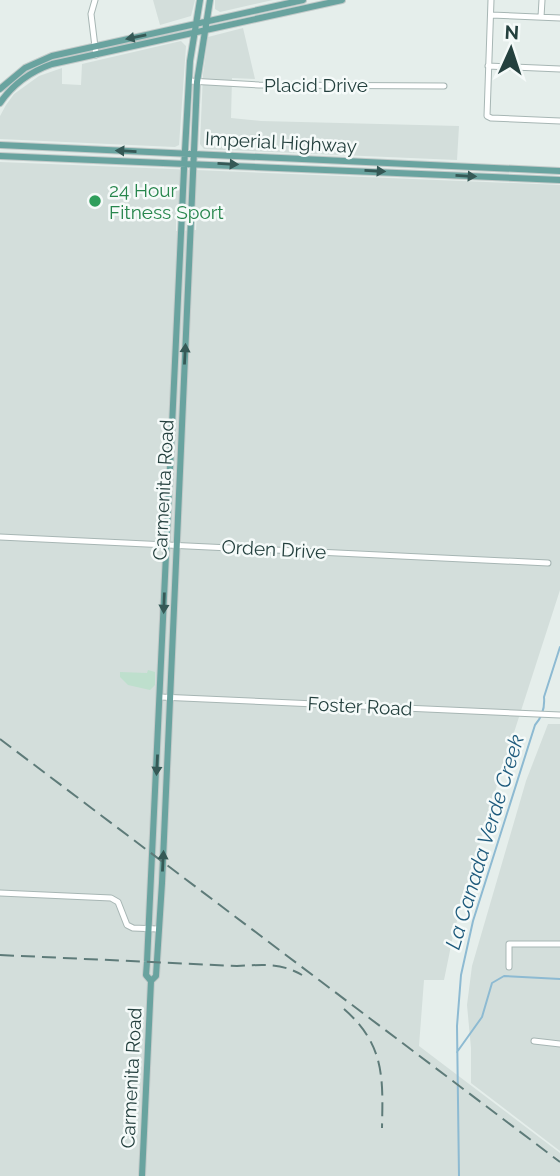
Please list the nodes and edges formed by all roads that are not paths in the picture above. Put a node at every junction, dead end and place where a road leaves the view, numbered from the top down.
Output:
1 (95, 0) edge
2 (200, 0) edge
3 (210, 0) edge
4 (303, 0) edge
5 (342, 0) edge
6 (491, 0) edge
7 (542, 0) edge
8 (491, 15) junction
9 (541, 17) junction
10 (560, 18) edge
11 (205, 22) junction
12 (196, 24) junction
13 (204, 31) junction
14 (194, 33) junction
15 (94, 46) junction
16 (96, 55) junction
17 (488, 66) junction
18 (560, 69) edge
19 (188, 82) junction
20 (197, 82) junction
21 (443, 86) dead end
22 (0, 89) edge
23 (0, 103) edge
24 (560, 121) edge
25 (0, 145) edge
26 (185, 153) junction
27 (194, 154) junction
28 (0, 156) edge
29 (184, 162) junction
30 (194, 163) junction
31 (560, 171) edge
32 (560, 180) edge
33 (172, 422) junction
34 (182, 422) junction
35 (0, 537) edge
36 (166, 544) junction
37 (176, 544) junction
38 (548, 563) dead end
39 (160, 697) junction
40 (169, 697) junction
41 (556, 715) edge
42 (0, 893) edge
43 (148, 929) junction
44 (158, 929) junction
45 (560, 944) edge
46 (509, 967) dead end
47 (151, 981) junction
48 (534, 1041) dead end
49 (560, 1044) edge
50 (142, 1176) edge

1 - 15 street
2 - 12 main road, Carmenita Road
3 - 11 main road, Carmenita Road
4 - 11 main road
5 - 13 main road
6 - 8 street
7 - 9 street
8 - 9 street
8 - 17 street
9 - 10 street
11 - 12 main road
11 - 13 main road, Carmenita Road
12 - 14 main road, Carmenita Road
12 -> 15 main road
13 - 14 main road
13 - 20 main road, Carmenita Road
14 - 16 main road
14 - 19 main road, Carmenita Road
15 - 16 street
15 - 22 main road
16 - 23 main road
17 - 18 street
17 - 24 street
19 - 20 street, Placid Drive
19 - 26 main road, Carmenita Road
20 - 21 street, Placid Drive
20 - 27 main road, Carmenita Road
26 -> 25 main road, Imperial Highway
26 - 27 main road, Imperial Highway
26 - 29 main road, Carmenita Road
27 - 30 main road, Carmenita Road
27 - 31 main road, Imperial Highway
28 - 29 main road, Imperial Highway
29 - 30 main road, Imperial Highway
29 - 33 main road, Carmenita Road
30 -> 32 main road, Imperial Highway
34 -> 30 main road, Carmenita Road
33 - 34 main road
33 - 36 main road, Carmenita Road
34 - 37 main road, Carmenita Road
35 - 36 street, Orden Drive
36 - 37 street, Orden Drive
36 -> 39 main road, Carmenita Road
37 - 38 street, Orden Drive
37 - 40 main road, Carmenita Road
39 - 40 street, Foster Road
39 -> 43 main road, Carmenita Road
40 - 41 street, Foster Road
44 -> 40 main road, Carmenita Road
42 - 43 street
43 - 44 street
43 - 47 main road, Carmenita Road
44 - 47 main road, Carmenita Road
45 - 46 street
47 - 50 main road, Carmenita Road
48 - 49 street

